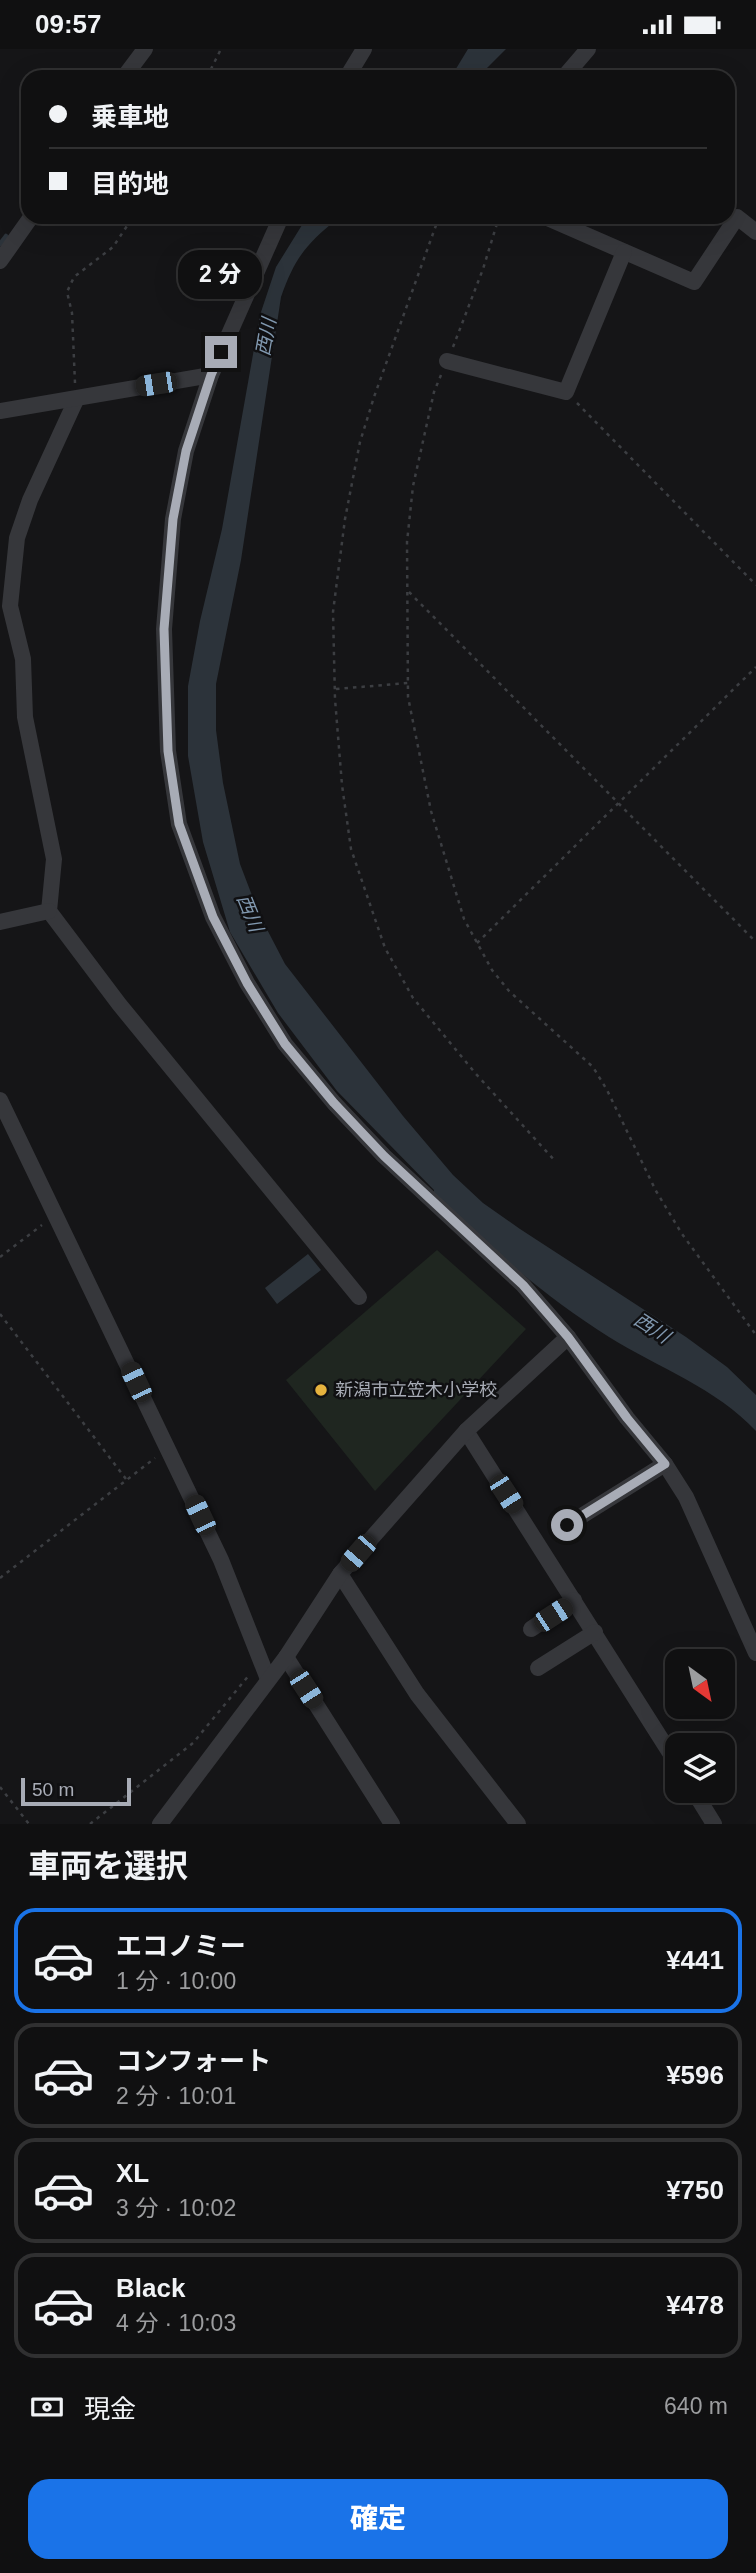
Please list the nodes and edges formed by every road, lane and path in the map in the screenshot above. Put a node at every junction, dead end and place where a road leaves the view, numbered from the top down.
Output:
1 (145, 49) edge
2 (221, 49) edge
3 (364, 49) edge
4 (588, 49) edge
5 (129, 70) edge
6 (210, 70) edge
7 (351, 70) edge
8 (570, 70) edge
9 (735, 220) edge
10 (26, 224) edge
11 (128, 224) edge
12 (278, 224) edge
13 (436, 224) edge
14 (497, 224) edge
15 (561, 224) edge
16 (732, 224) edge
17 (756, 232) edge
18 (624, 252) junction
19 (0, 261) edge
20 (447, 361) junction
21 (211, 375) junction
22 (566, 392) junction
23 (76, 400) junction
24 (0, 411) edge
25 (756, 585) edge
26 (407, 590) junction
27 (756, 667) edge
28 (408, 683) junction
29 (335, 689) junction
30 (618, 803) junction
31 (49, 911) junction
32 (0, 922) edge
33 (756, 942) edge
34 (477, 943) junction
35 (0, 1100) edge
36 (556, 1162) dead end
37 (56, 1215) junction
38 (0, 1257) edge
39 (359, 1297) dead end
40 (0, 1314) edge
41 (756, 1335) edge
42 (568, 1337) junction
43 (466, 1431) junction
44 (168, 1447) junction
45 (665, 1464) junction
46 (126, 1479) junction
47 (567, 1525) dead end
48 (340, 1574) junction
49 (0, 1579) edge
50 (575, 1600) junction
51 (531, 1629) dead end
52 (594, 1632) junction
53 (756, 1653) edge
54 (286, 1657) junction
55 (261, 1661) junction
56 (538, 1668) dead end
57 (268, 1679) junction
58 (665, 1746) edge
59 (0, 1787) edge
60 (701, 1803) edge
61 (29, 1824) edge
62 (90, 1824) edge
63 (160, 1824) edge
64 (392, 1824) edge
65 (518, 1824) edge
66 (714, 1824) edge

1 - 5 street
2 - 6 path
3 - 7 street
4 - 8 street
9 - 17 street
10 - 19 street
11 - 23 path
12 - 21 street
13 - 29 path
14 - 20 path
15 - 18 street
16 - 18 street
18 - 22 street
20 - 22 street
20 - 26 path
21 - 23 street
21 - 42 street
22 - 25 path
23 - 24 street
23 - 31 street
26 - 28 path
26 - 30 path
27 - 30 path
28 - 29 path
28 - 34 path
29 - 36 path
30 - 33 path
30 - 34 path
31 - 32 street
31 - 39 street
34 - 41 path
35 - 37 street
37 - 38 path
37 - 44 street
40 - 46 path
42 - 43 street
42 - 45 street
43 - 48 street
43 - 50 street
44 - 46 path
44 - 55 street
45 - 47 street
45 - 53 street
46 - 49 path
48 - 54 street
48 - 65 street
50 - 51 street
50 - 52 street
52 - 56 street
52 - 58 street
54 - 57 street
54 - 64 street
55 - 57 street
55 - 62 path
57 - 63 street
59 - 61 path
60 - 66 street

